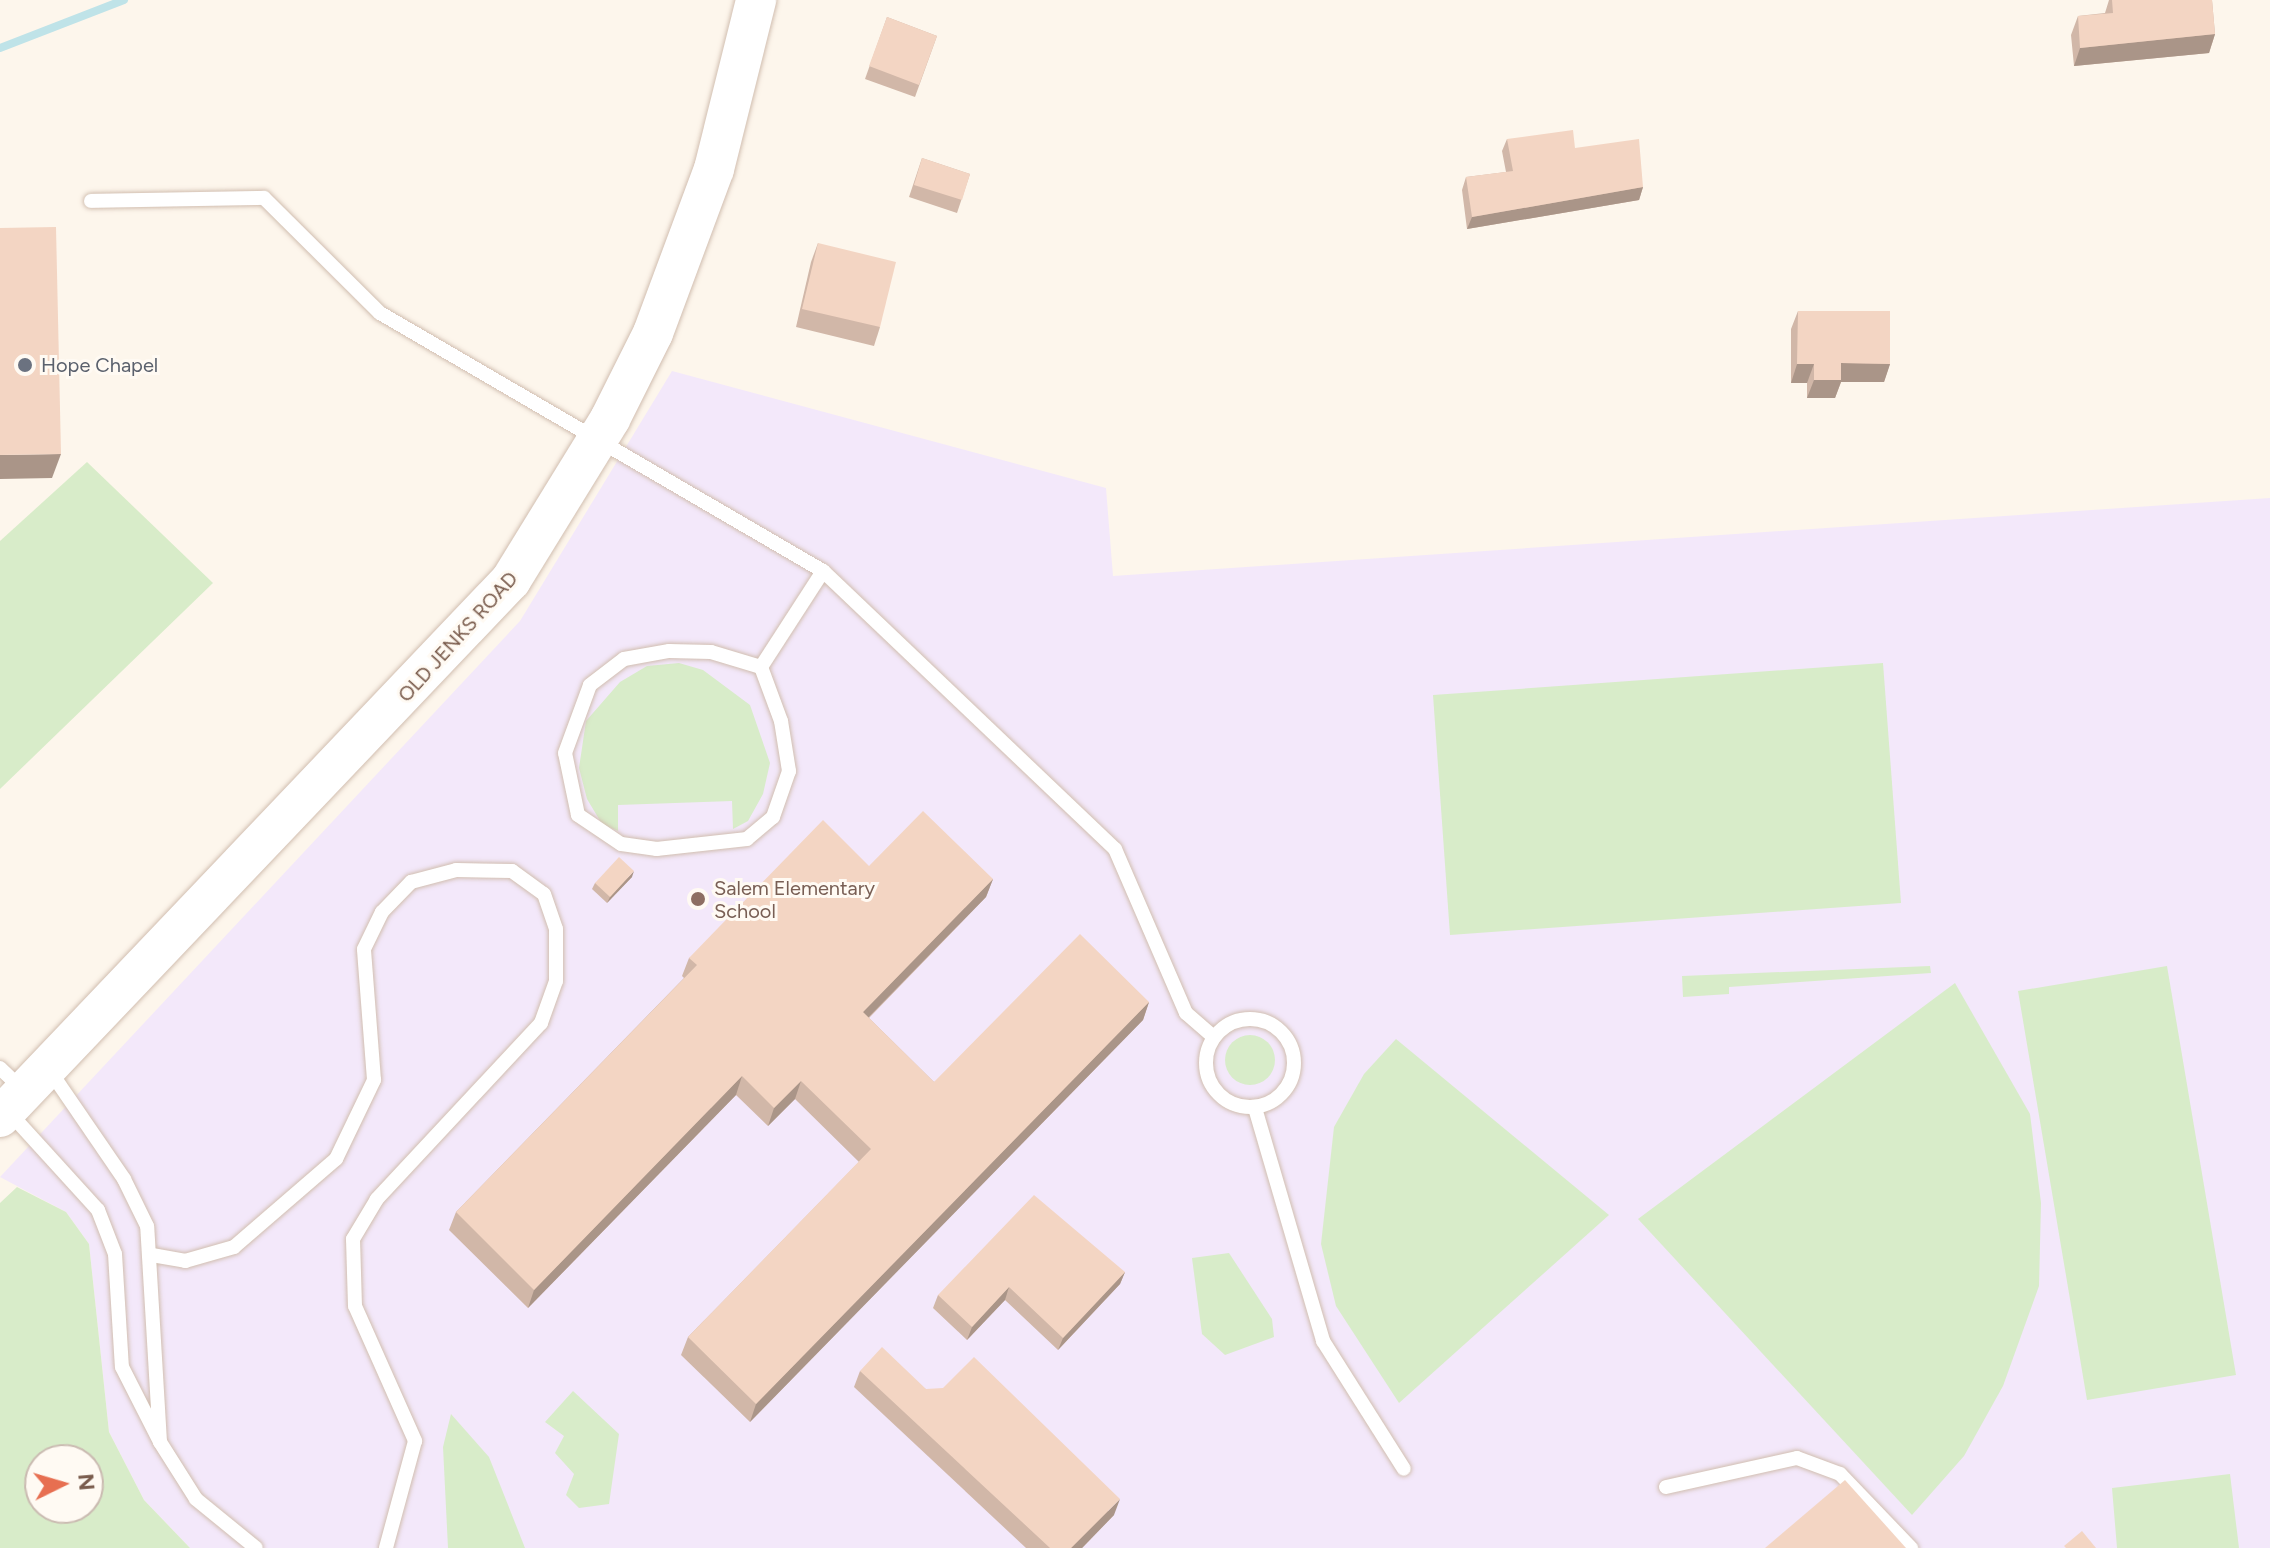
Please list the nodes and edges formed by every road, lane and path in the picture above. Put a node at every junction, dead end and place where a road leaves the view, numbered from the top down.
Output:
1 (756, 0) edge
2 (91, 201) dead end
3 (597, 441) junction
4 (823, 571) junction
5 (761, 667) junction
6 (1214, 1037) junction
7 (16, 1091) edge
8 (1255, 1108) junction
9 (152, 1255) junction
10 (160, 1442) junction
11 (1404, 1469) dead end
12 (1666, 1487) dead end
13 (256, 1548) edge
14 (386, 1548) edge
15 (1911, 1548) edge

1 - 3 street, OLD JENKS ROAD
2 - 3 lane
3 - 4 lane
3 - 7 street, OLD JENKS ROAD
4 - 5 lane
4 - 6 lane
5 - 5 lane
6 - 8 lane
6 - 8 lane
7 - 9 lane
7 - 10 lane
8 - 11 lane
9 - 10 lane
9 - 14 lane
10 - 13 lane
12 - 15 lane

